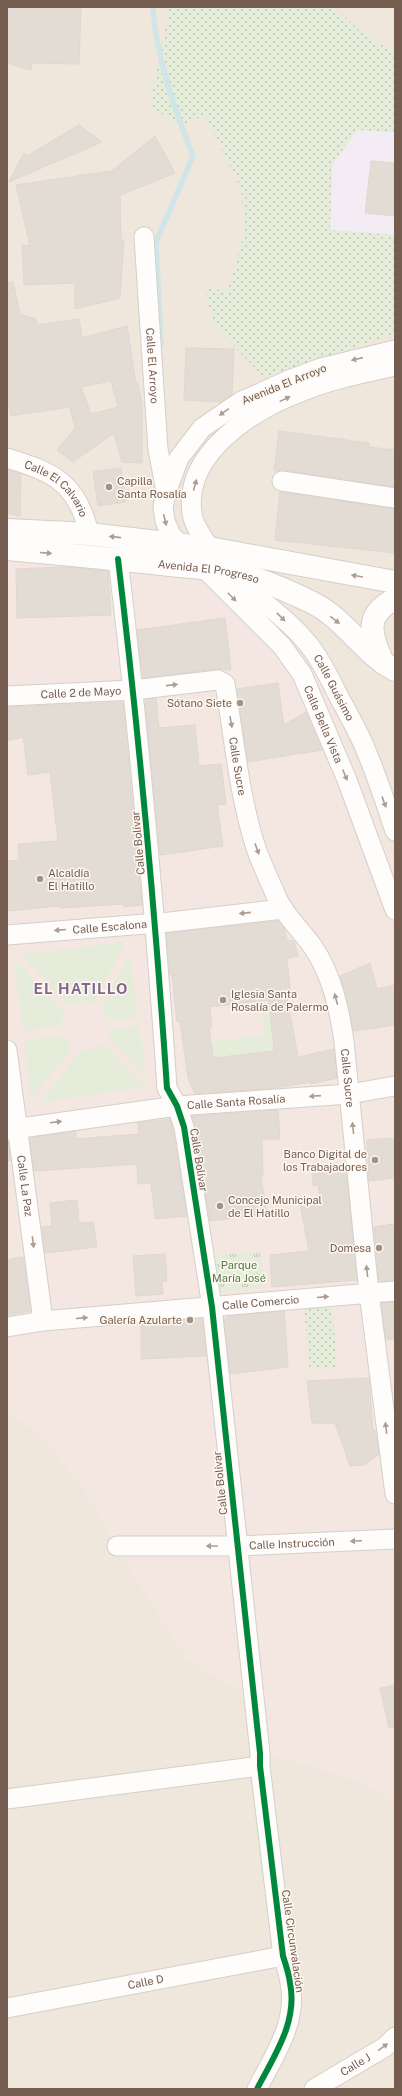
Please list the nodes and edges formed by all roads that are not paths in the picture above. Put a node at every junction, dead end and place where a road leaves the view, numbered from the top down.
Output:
1 (144, 237) dead end
2 (395, 350) edge
3 (395, 366) edge
4 (7, 458) edge
5 (282, 481) dead end
6 (166, 493) junction
7 (395, 498) edge
8 (7, 530) edge
9 (89, 534) junction
10 (181, 544) junction
11 (209, 548) junction
12 (7, 549) edge
13 (118, 559) junction
14 (204, 569) junction
15 (231, 572) junction
16 (395, 582) edge
17 (395, 599) edge
18 (389, 667) edge
19 (225, 684) joint
20 (133, 690) junction
21 (7, 696) edge
22 (395, 831) edge
23 (283, 909) junction
24 (395, 910) edge
25 (155, 922) junction
26 (7, 935) edge
27 (7, 1050) edge
28 (395, 1086) edge
29 (349, 1094) junction
30 (177, 1106) junction
31 (12, 1129) edge
32 (395, 1291) edge
33 (369, 1293) junction
34 (212, 1307) junction
35 (43, 1321) junction
36 (7, 1327) edge
37 (395, 1494) edge
38 (395, 1539) edge
39 (117, 1546) dead end
40 (237, 1546) junction
41 (260, 1766) junction
42 (7, 1799) edge
43 (283, 1956) junction
44 (7, 2008) edge
45 (395, 2037) edge
46 (257, 2089) edge
47 (314, 2089) edge

1 - 6 street, Calle El Arroyo
2 -> 6 street, Avenida El Arroyo
11 -> 3 street, Avenida El Arroyo
4 - 9 street, Calle El Calvario
5 - 7 street
6 -> 10 street, Avenida El Arroyo
8 - 9 street, Avenida El Progreso
10 -> 9 street, Avenida El Progreso
10 - 11 street, Avenida El Progreso
10 - 14 street, Avenida El Arroyo
11 - 15 street, Avenida El Arroyo
16 -> 11 street, Avenida El Progreso
12 -> 13 street, Avenida El Progreso
13 - 14 street, Avenida El Progreso
13 - 20 street, Calle Bolívar
14 - 15 street, Avenida El Progreso
14 -> 24 street, Calle Bella Vista
15 -> 18 street, Avenida El Progreso
15 -> 22 street, Calle Guásimo
17 - 18 street
20 -> 19 street, Calle 2 de Mayo
19 -> 23 street, Calle Sucre
20 - 21 street, Calle 2 de Mayo
20 - 25 street, Calle Bolívar
23 -> 25 street, Calle Escalona
29 -> 23 street, Calle Sucre
25 -> 26 street, Calle Escalona
25 - 30 street, Calle Bolívar
27 - 31 street, Calle La Paz
28 - 29 street, Calle Santa Rosalía
29 -> 30 street, Calle Santa Rosalía
33 -> 29 street, Calle Sucre
31 -> 30 street, Calle Santa Rosalía
30 - 34 street, Calle Bolívar
31 -> 35 street, Calle La Paz
32 - 33 street, Calle Comercio
34 -> 33 street, Calle Comercio
37 -> 33 street, Calle Sucre
35 -> 34 street, Calle Comercio
34 - 40 street, Calle Bolívar
35 - 36 street, Calle Comercio
38 -> 40 street, Calle Instrucción
40 -> 39 street, Calle Instrucción
40 - 41 street, Calle Bolívar
41 - 42 street
41 - 43 street, Calle Circunvalación
43 - 44 street, Calle D
43 - 46 street, Calle Circunvalación
47 -> 45 street, Calle J

